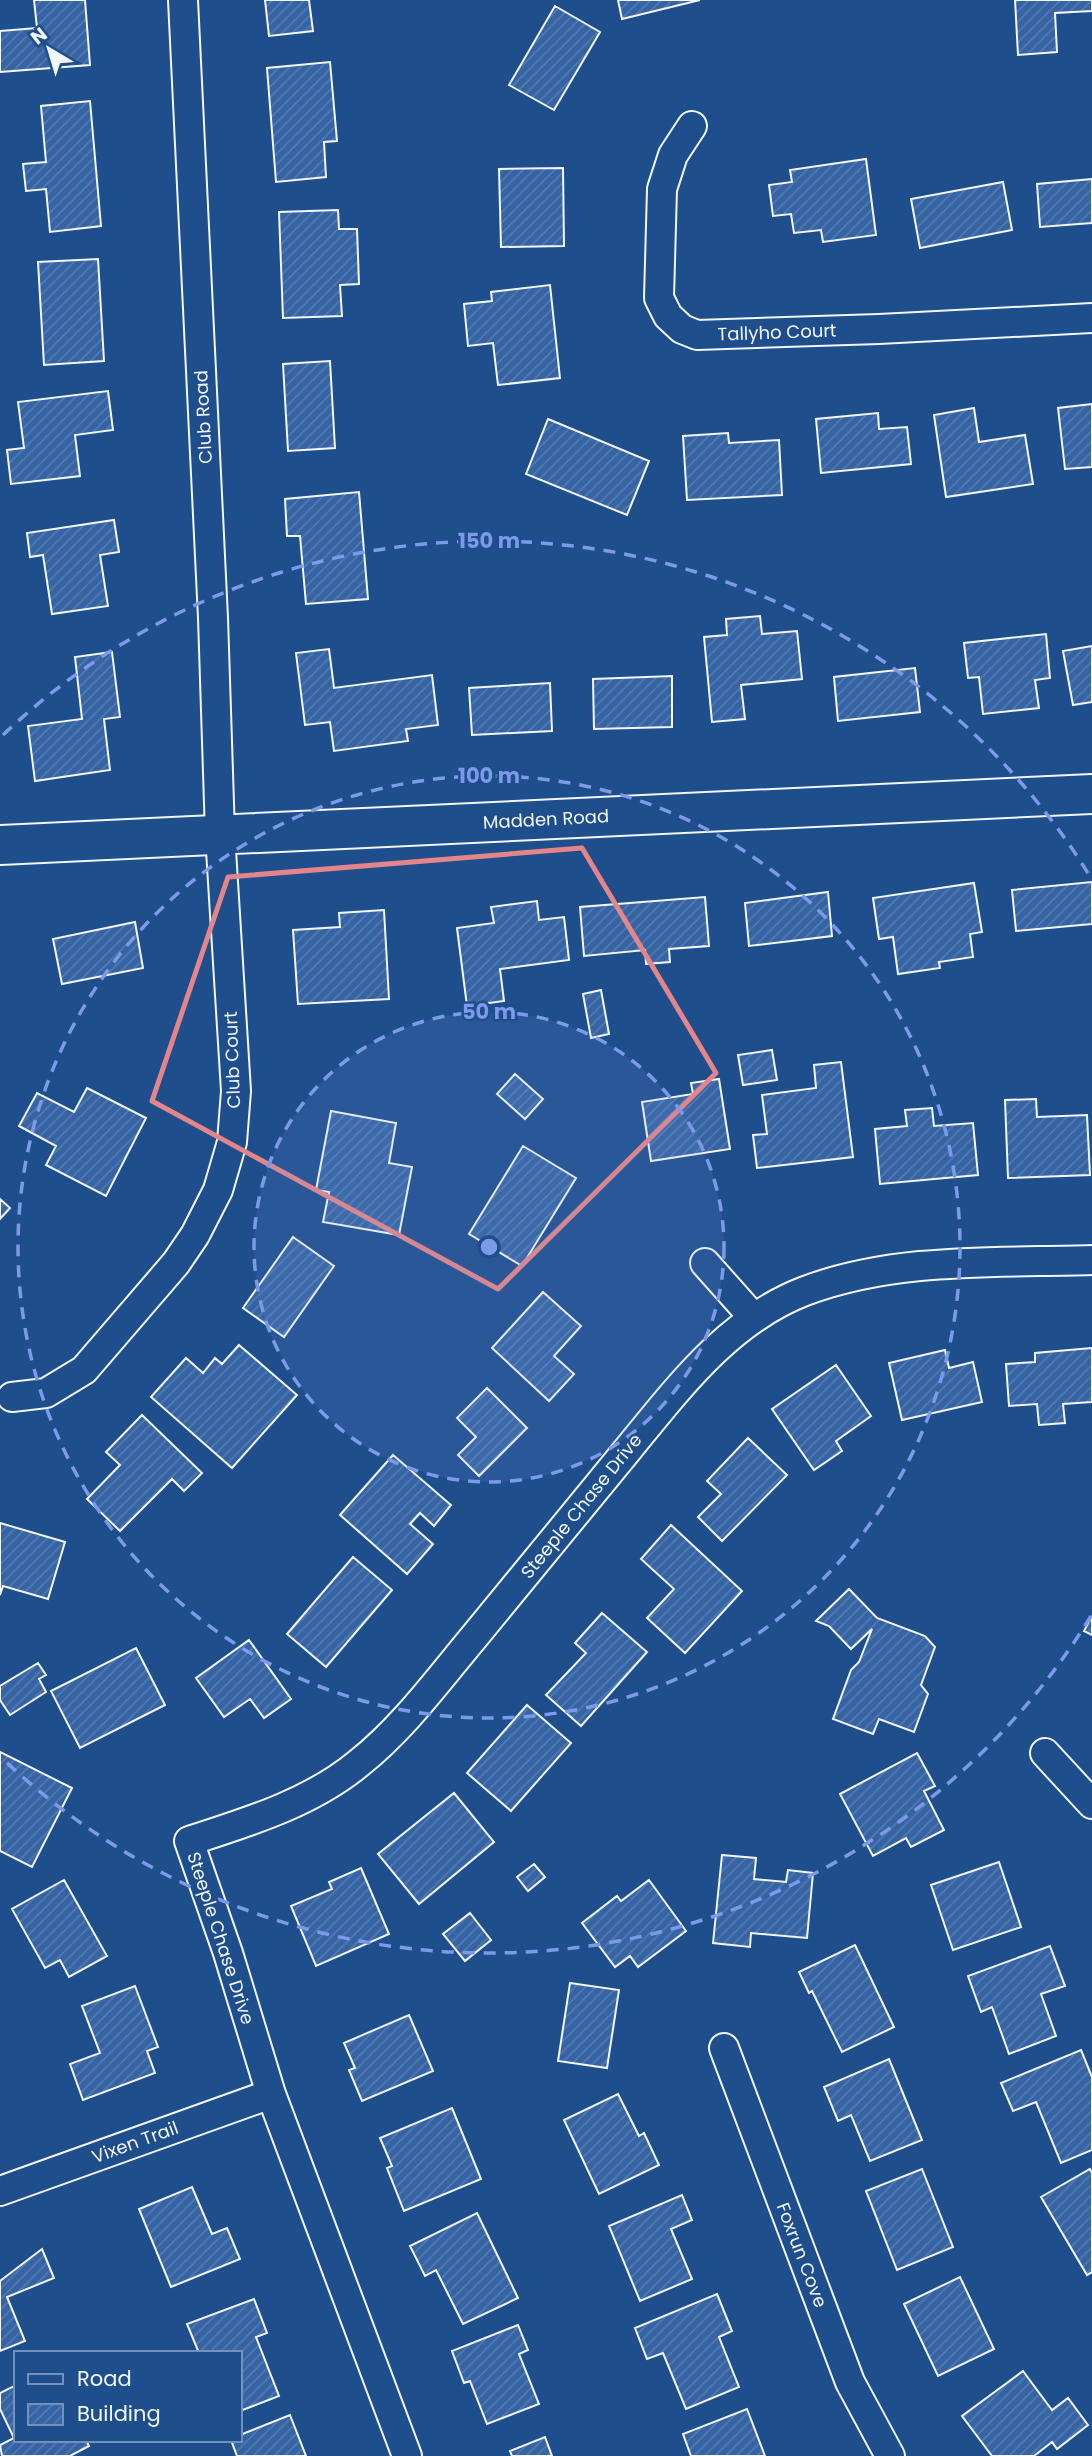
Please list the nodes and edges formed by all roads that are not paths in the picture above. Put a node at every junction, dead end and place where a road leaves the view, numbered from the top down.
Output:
1 (183, 0) edge
2 (692, 126) dead end
3 (1092, 318) edge
4 (1092, 794) edge
5 (220, 834) junction
6 (0, 845) edge
7 (1092, 1260) edge
8 (705, 1263) dead end
9 (754, 1318) junction
10 (12, 1397) dead end
11 (1045, 1753) dead end
12 (1092, 1804) edge
13 (724, 2048) dead end
14 (271, 2094) junction
15 (0, 2192) edge
16 (407, 2456) edge
17 (890, 2456) edge

1 - 5 street, Club Road
2 - 3 street, Tallyho Court
4 - 5 street, Madden Road
5 - 6 street, Madden Road
5 - 10 street, Club Court
7 - 9 street, Steeple Chase Drive
8 - 9 street
9 - 14 street, Steeple Chase Drive
11 - 12 street
13 - 17 street, Foxrun Cove
14 - 15 street, Vixen Trail
14 - 16 street, Steeple Chase Drive

